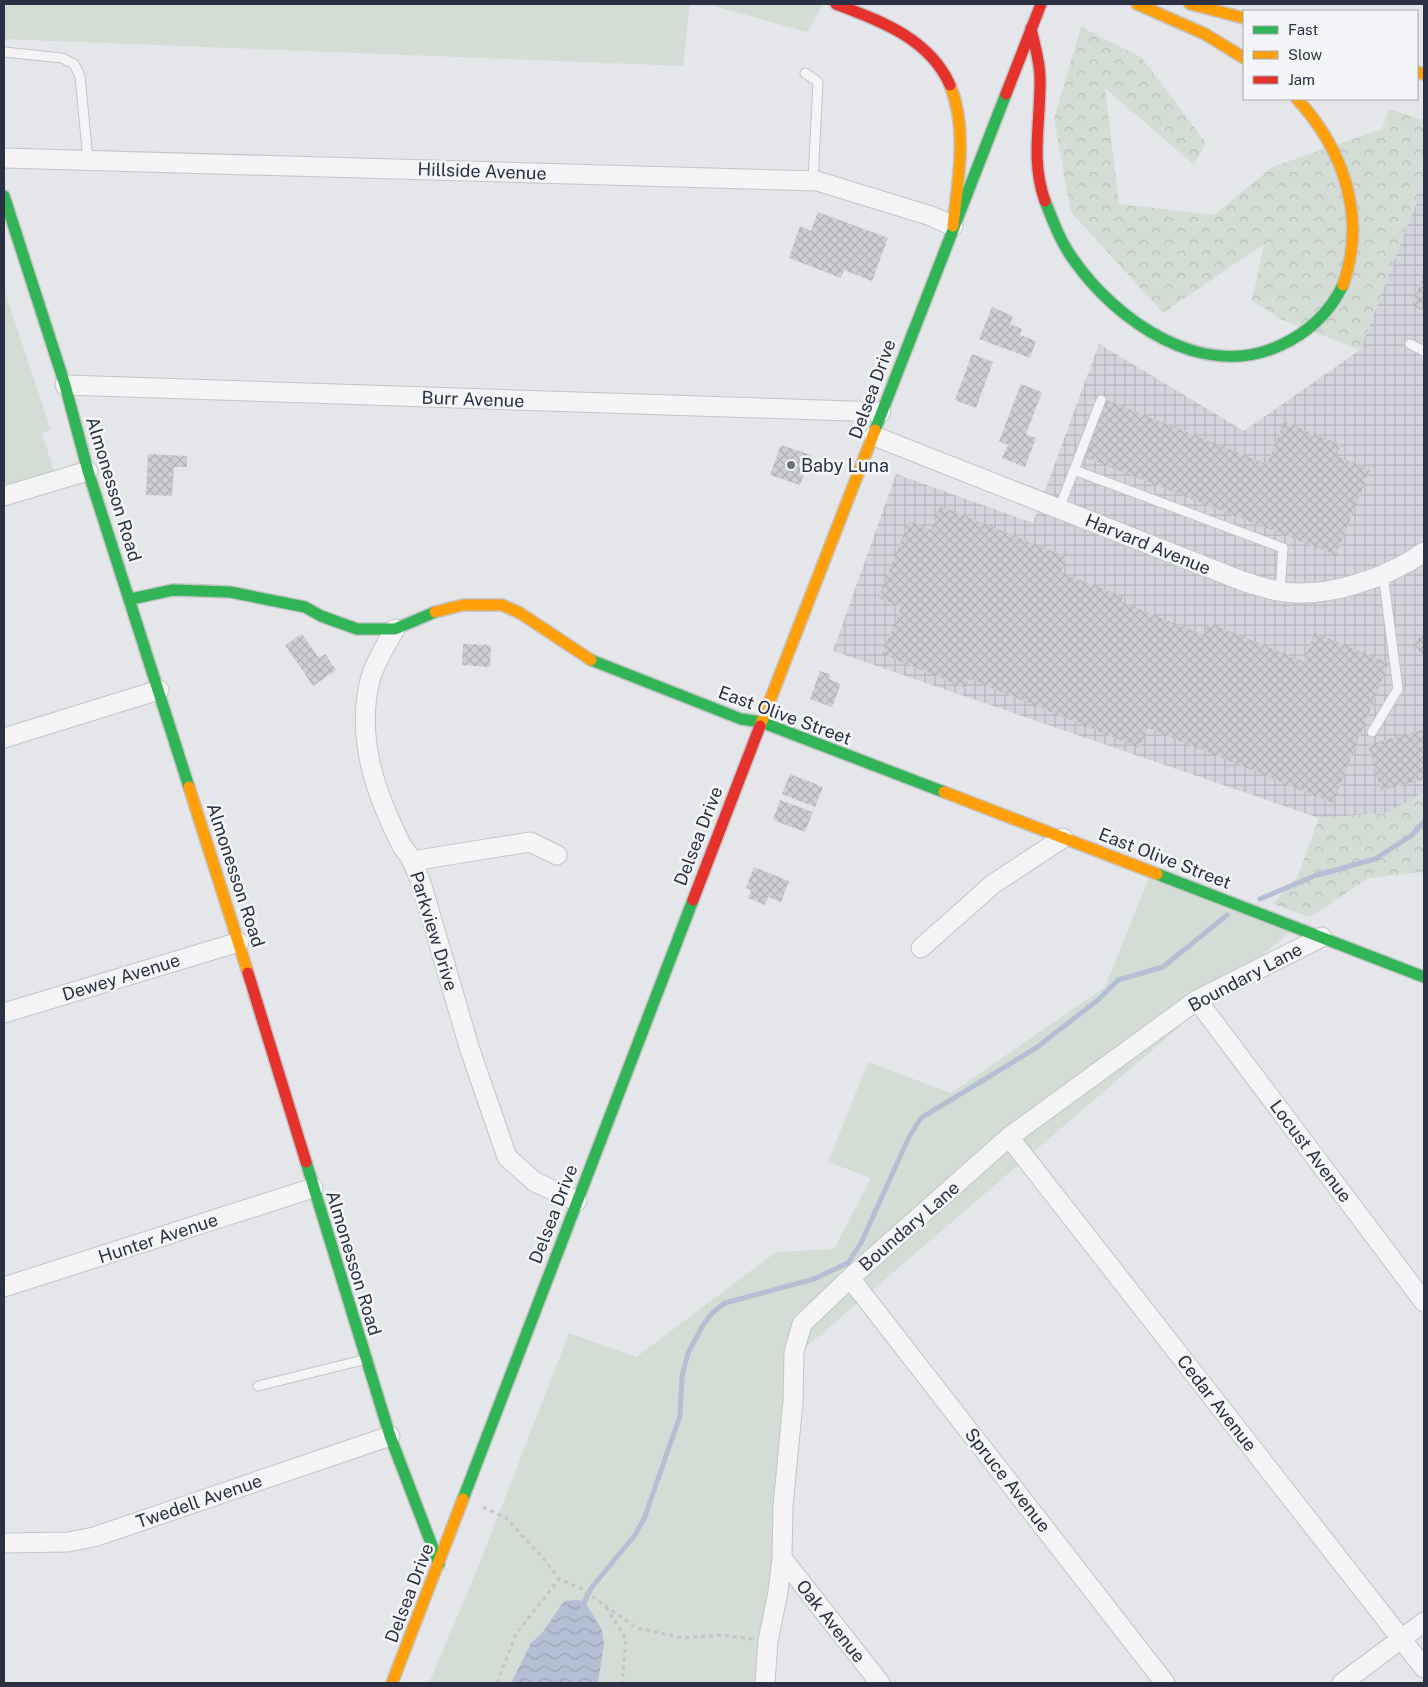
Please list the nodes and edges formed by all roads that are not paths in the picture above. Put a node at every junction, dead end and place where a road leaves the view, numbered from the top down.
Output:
1 (836, 4) edge
2 (1041, 4) edge
3 (1137, 4) edge
4 (1190, 4) edge
5 (1243, 18) edge
6 (1032, 28) junction
7 (4, 52) edge
8 (1243, 57) edge
9 (805, 73) dead end
10 (1298, 100) edge
11 (4, 158) edge
12 (88, 160) junction
13 (813, 181) junction
14 (4, 196) edge
15 (8, 225) edge
16 (953, 226) junction
17 (1410, 344) dead end
18 (1424, 351) edge
19 (65, 386) junction
20 (1101, 400) dead end
21 (881, 412) junction
22 (874, 436) junction
23 (1074, 470) junction
24 (88, 471) junction
25 (4, 496) edge
26 (1059, 509) junction
27 (1424, 552) edge
28 (1383, 574) junction
29 (1280, 592) junction
30 (131, 599) junction
31 (395, 629) junction
32 (159, 690) junction
33 (761, 722) junction
34 (1372, 732) dead end
35 (4, 738) edge
36 (1063, 838) junction
37 (557, 855) dead end
38 (412, 861) junction
39 (1322, 937) junction
40 (239, 942) junction
41 (921, 948) dead end
42 (1424, 977) edge
43 (1197, 1000) junction
44 (4, 1013) edge
45 (1009, 1137) junction
46 (313, 1188) junction
47 (577, 1201) junction
48 (850, 1278) junction
49 (4, 1287) edge
50 (1424, 1302) edge
51 (366, 1359) junction
52 (258, 1386) dead end
53 (390, 1436) junction
54 (4, 1543) edge
55 (782, 1558) junction
56 (439, 1564) junction
57 (1424, 1622) edge
58 (1402, 1638) junction
59 (1424, 1668) edge
60 (392, 1683) edge
61 (765, 1683) edge
62 (880, 1683) edge
63 (1165, 1683) edge
64 (1342, 1683) edge

1 - 16 main road
2 - 6 main road, Delsea Drive
3 - 8 main road
4 - 5 main road
6 - 10 main road
6 - 16 main road, Delsea Drive
7 - 12 lane
9 - 13 lane
11 - 12 street, Hillside Avenue
12 - 13 street, Hillside Avenue
13 - 16 street, Hillside Avenue
14 - 15 main road, Almonesson Road
15 - 19 main road, Almonesson Road
16 - 21 main road, Delsea Drive
17 - 18 lane
19 - 21 street, Burr Avenue
19 - 24 main road, Almonesson Road
20 - 23 lane
21 - 22 main road, Delsea Drive
22 - 26 street, Harvard Avenue
22 - 33 main road, Delsea Drive
23 - 26 lane
23 - 29 lane
24 - 25 street
24 - 30 main road, Almonesson Road
26 - 29 street, Harvard Avenue
27 - 28 street, Harvard Avenue
28 - 29 street, Harvard Avenue
28 - 34 lane
30 - 31 main road, East Olive Street
30 - 32 main road, Almonesson Road
31 - 33 main road, East Olive Street
31 - 38 street, Parkview Drive
32 - 35 street
32 - 40 main road, Almonesson Road
33 - 36 main road, East Olive Street
33 - 47 main road, Delsea Drive
36 - 39 main road, East Olive Street
36 - 41 street
37 - 38 street
38 - 47 street, Parkview Drive
39 - 42 main road, East Olive Street
39 - 43 street, Boundary Lane
40 - 44 street, Dewey Avenue
40 - 46 main road, Almonesson Road
43 - 45 street, Boundary Lane
43 - 50 street, Locust Avenue
45 - 48 street, Boundary Lane
45 - 58 street, Cedar Avenue
46 - 49 street, Hunter Avenue
46 - 51 main road, Almonesson Road
47 - 56 main road, Delsea Drive
48 - 55 street, Boundary Lane
48 - 63 street, Spruce Avenue
51 - 52 lane
51 - 53 main road, Almonesson Road
53 - 54 street, Twedell Avenue
53 - 56 main road, Almonesson Road
55 - 61 street, Boundary Lane
55 - 62 street, Oak Avenue
56 - 60 main road, Delsea Drive
57 - 58 street
58 - 59 street, Cedar Avenue
58 - 64 street

